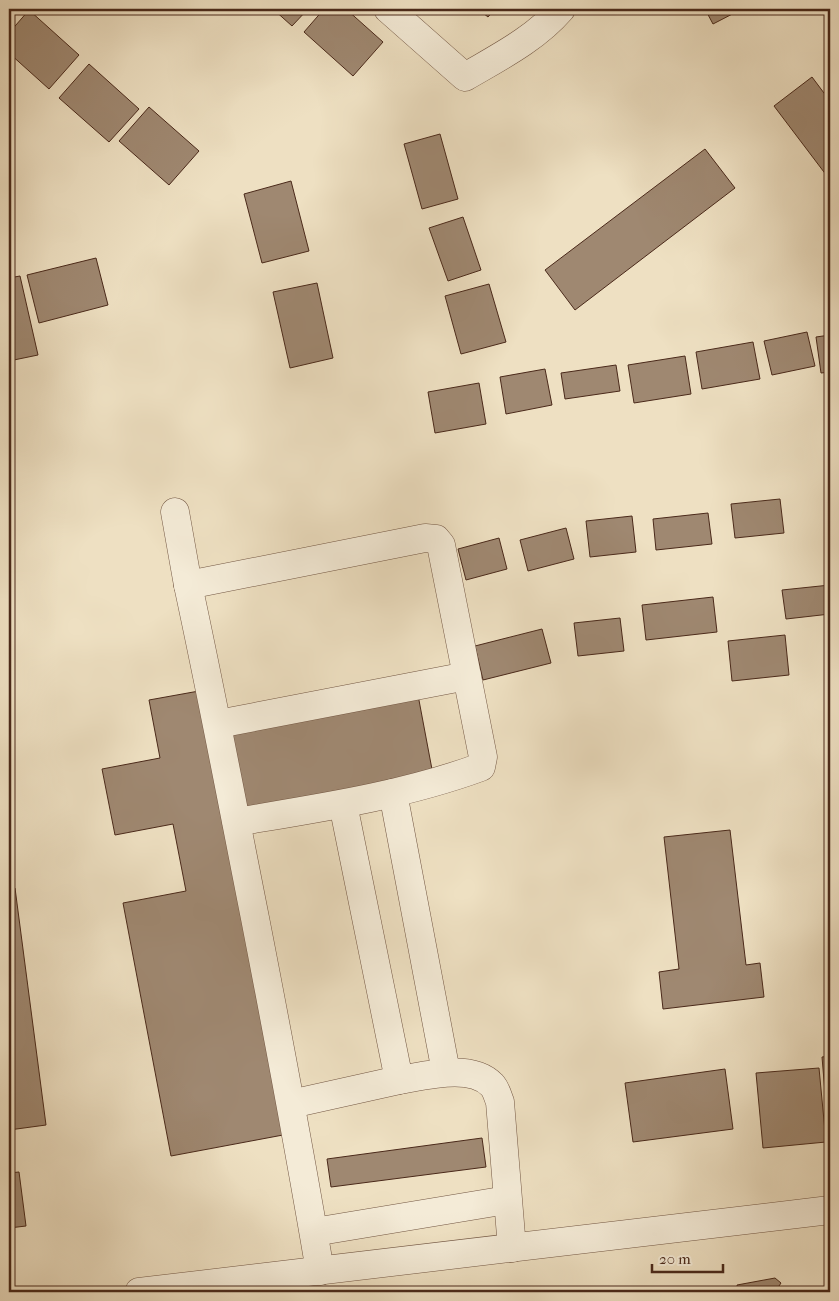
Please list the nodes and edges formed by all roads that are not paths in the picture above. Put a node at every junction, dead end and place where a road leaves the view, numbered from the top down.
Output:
1 (388, 9) edge
2 (561, 9) edge
3 (175, 512) dead end
4 (188, 585) junction
5 (467, 676) junction
6 (218, 724) junction
7 (393, 793) junction
8 (343, 804) junction
9 (236, 822) junction
10 (446, 1072) junction
11 (399, 1080) junction
12 (291, 1104) junction
13 (507, 1200) junction
14 (830, 1210) edge
15 (314, 1232) junction
16 (512, 1248) junction
17 (320, 1271) junction
18 (170, 1290) edge
19 (139, 1292) edge

1 - 2 street
3 - 4 street
4 - 5 street
4 - 6 street
5 - 6 street
5 - 7 street
6 - 9 street
7 - 8 street
7 - 10 street
8 - 9 street
8 - 11 street
9 - 12 street
10 - 11 street
10 - 13 street
11 - 12 street
12 - 15 street
13 - 15 street
13 - 16 street
14 - 16 street
15 - 17 street
16 - 17 street
17 - 18 street
18 - 19 street

